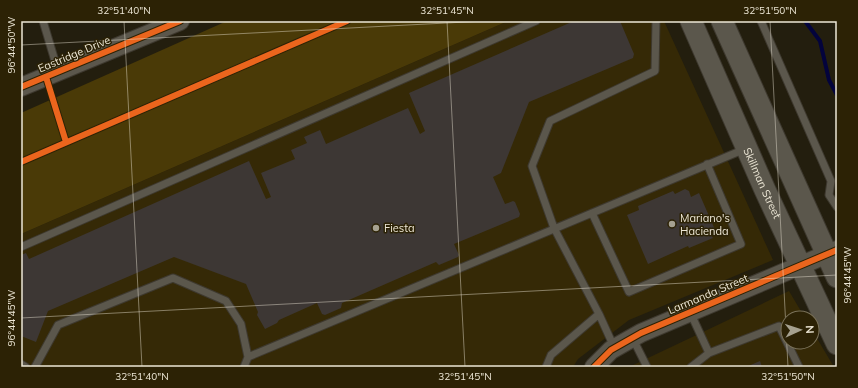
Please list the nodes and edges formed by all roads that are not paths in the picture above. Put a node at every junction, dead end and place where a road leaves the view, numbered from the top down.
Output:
1 (43, 21) edge
2 (180, 21) edge
3 (536, 21) edge
4 (656, 21) edge
5 (691, 21) edge
6 (722, 21) edge
7 (761, 21) edge
8 (58, 72) junction
9 (22, 85) edge
10 (747, 148) junction
11 (707, 164) junction
12 (834, 180) edge
13 (837, 207) edge
14 (592, 212) junction
15 (554, 228) junction
16 (21, 247) edge
17 (832, 252) edge
18 (800, 265) junction
19 (837, 277) edge
20 (690, 312) junction
21 (598, 314) junction
22 (633, 338) junction
23 (837, 344) edge
24 (614, 349) junction
25 (709, 353) junction
26 (248, 356) junction
27 (21, 364) edge
28 (26, 367) edge
29 (35, 367) edge
30 (244, 367) edge
31 (546, 367) edge
32 (594, 367) edge
33 (647, 367) edge
34 (691, 367) edge
35 (799, 367) edge

1 - 8 lane
2 - 8 street, Eastridge Drive
3 - 16 lane
4 - 15 lane
5 - 10 main road, Skillman Street
6 - 17 main road
7 - 12 lane
8 - 9 street, Eastridge Drive
10 - 11 lane
10 - 18 main road, Skillman Street
11 - 14 lane
11 - 14 lane
12 - 13 lane
14 - 15 lane
15 - 21 lane
15 - 26 lane
17 - 18 street, Larmanda Street
17 - 19 main road
18 - 20 street, Larmanda Street
18 - 23 main road, Skillman Street
20 - 22 street, Larmanda Street
20 - 25 lane
21 - 24 lane
21 - 31 lane
22 - 24 street, Larmanda Street
22 - 33 lane
24 - 32 street, Larmanda Street
25 - 34 lane
25 - 35 lane
26 - 29 lane
26 - 30 lane
27 - 28 lane

